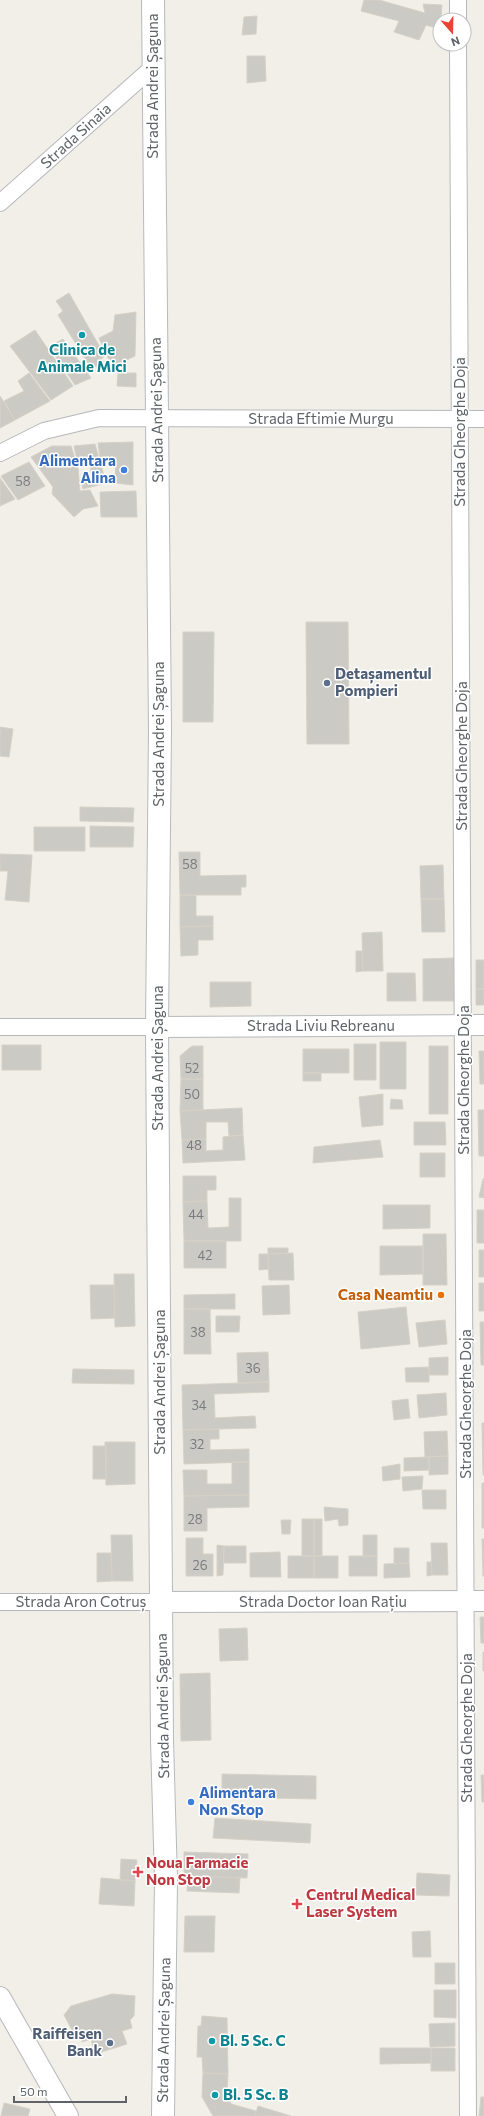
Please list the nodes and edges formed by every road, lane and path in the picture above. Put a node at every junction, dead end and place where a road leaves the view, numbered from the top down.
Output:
1 (458, 0) edge
2 (149, 3) edge
3 (458, 12) edge
4 (458, 52) edge
5 (152, 68) junction
6 (0, 204) edge
7 (460, 419) junction
8 (484, 419) edge
9 (157, 420) junction
10 (0, 453) edge
11 (464, 1025) junction
12 (484, 1025) edge
13 (157, 1027) junction
14 (0, 1028) edge
15 (475, 1601) edge
16 (0, 1602) edge
17 (162, 1602) junction
18 (0, 1997) edge
19 (72, 2115) edge
20 (163, 2116) edge
21 (468, 2116) edge

1 - 3 street
2 - 5 main road, Strada Andrei Șaguna
4 - 7 street, Strada Gheorghe Doja
5 - 6 street, Strada Sinaia
5 - 9 main road, Strada Andrei Șaguna
7 - 8 street, Strada Eftimie Murgu
7 - 9 street, Strada Eftimie Murgu
7 - 11 street, Strada Gheorghe Doja
9 - 10 street, Strada Eftimie Murgu
9 - 13 main road, Strada Andrei Șaguna
11 - 12 street, Strada Liviu Rebreanu
11 - 13 street, Strada Liviu Rebreanu
11 - 15 street, Strada Gheorghe Doja
13 - 14 street
13 - 17 main road, Strada Andrei Șaguna
15 - 17 street, Strada Doctor Ioan Rațiu
15 - 21 street, Strada Gheorghe Doja
16 - 17 street, Strada Aron Cotruș
17 - 20 main road, Strada Andrei Șaguna
18 - 19 street

